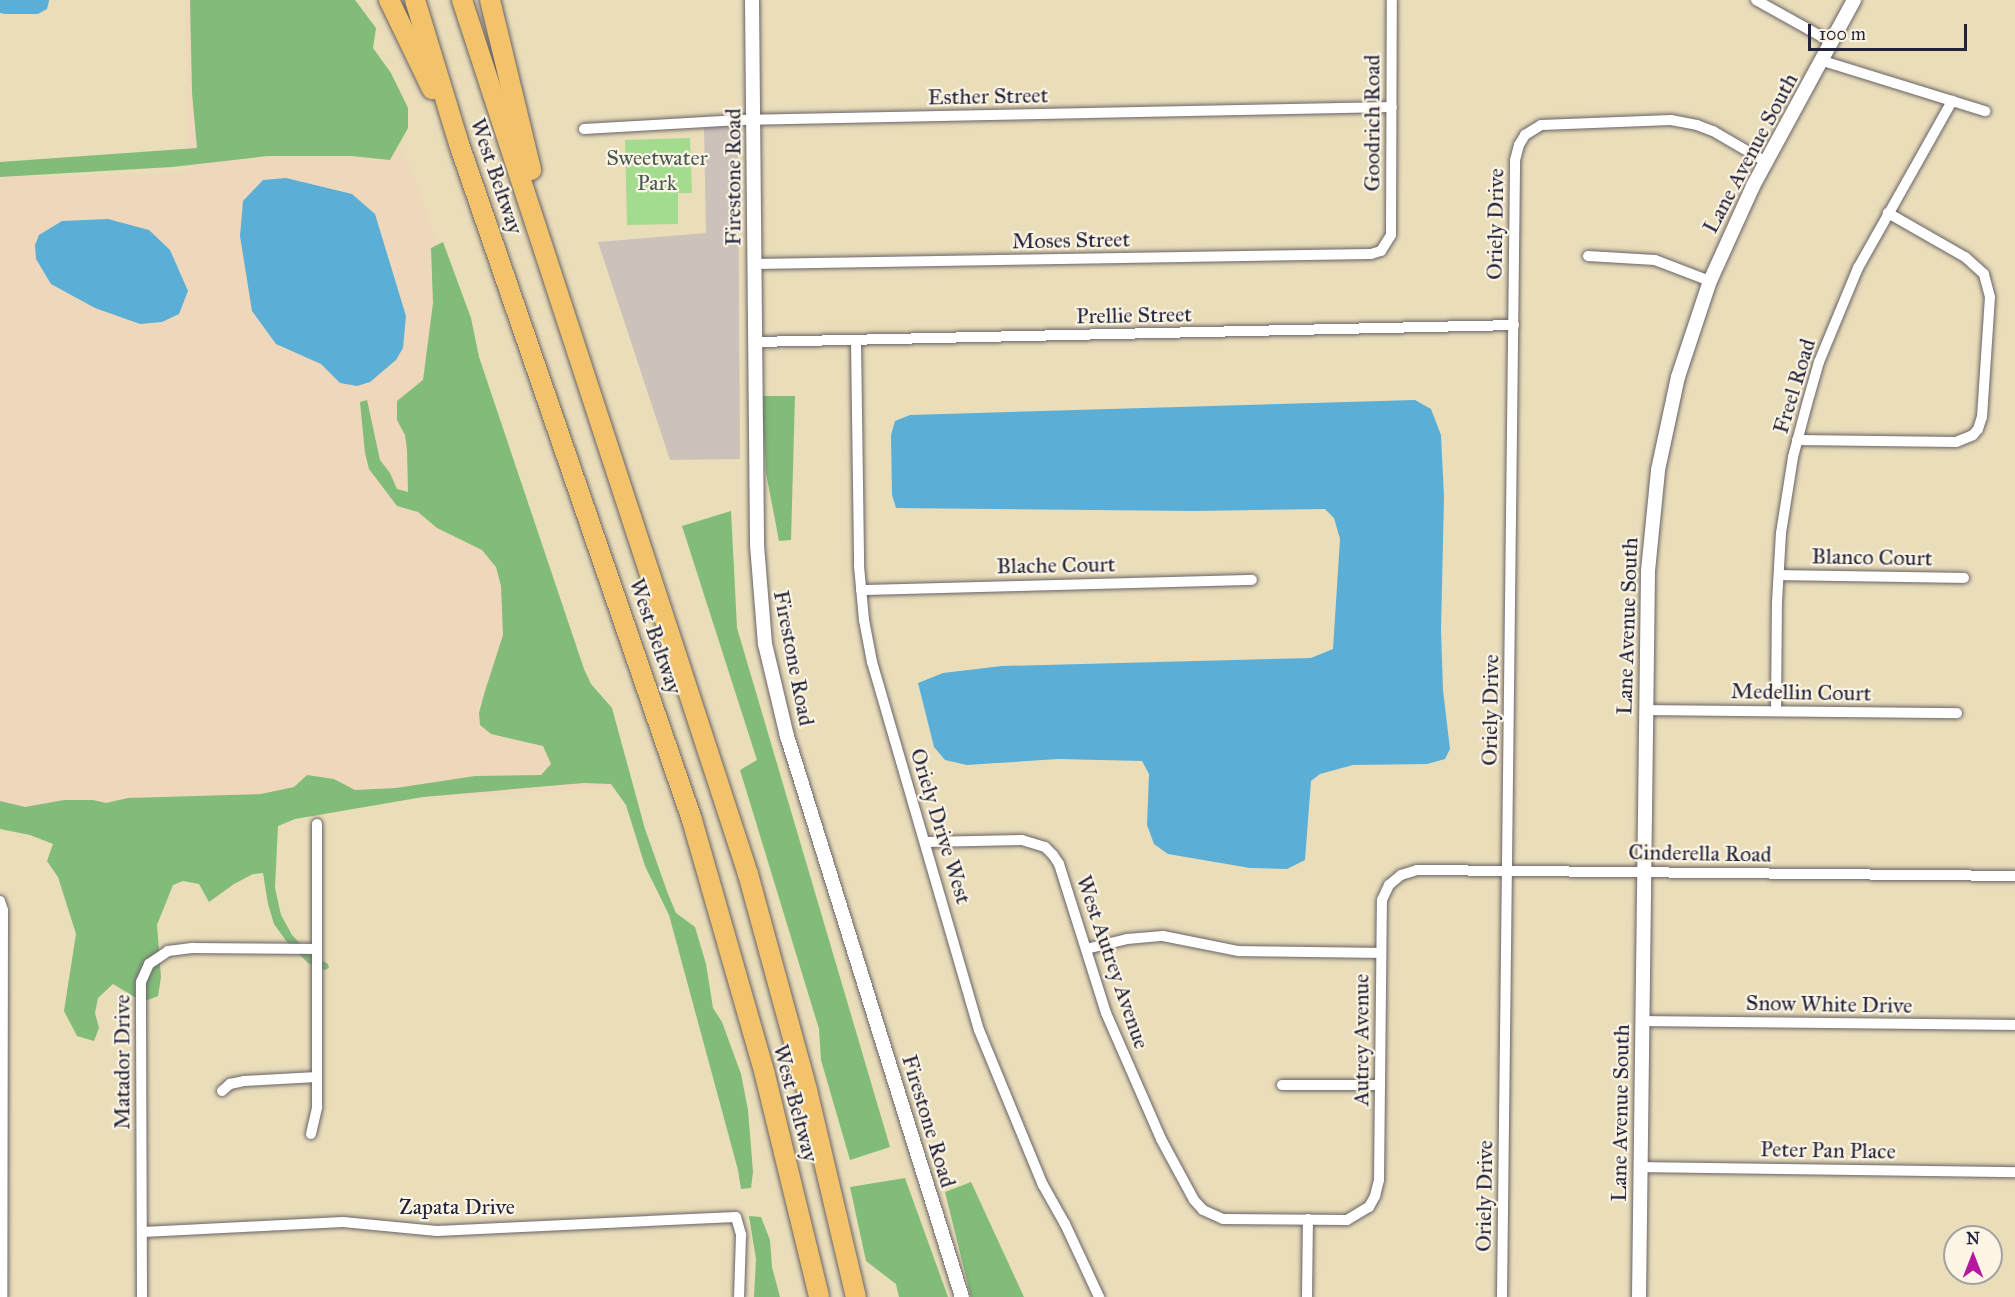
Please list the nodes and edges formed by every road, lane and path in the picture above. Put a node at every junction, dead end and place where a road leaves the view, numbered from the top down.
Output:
1 (389, 0) edge
2 (416, 0) edge
3 (462, 0) edge
4 (490, 0) edge
5 (752, 0) edge
6 (1392, 0) edge
7 (1756, 0) edge
8 (1854, 0) edge
9 (1833, 43) junction
10 (1823, 61) junction
11 (1952, 101) junction
12 (1392, 107) junction
13 (1984, 111) dead end
14 (753, 120) junction
15 (584, 129) dead end
16 (459, 144) junction
17 (1766, 162) junction
18 (528, 196) junction
19 (1888, 213) junction
20 (1386, 246) joint
21 (1588, 256) dead end
22 (754, 264) junction
23 (1710, 281) junction
24 (1514, 325) junction
25 (856, 341) junction
26 (755, 342) junction
27 (1797, 441) junction
28 (1779, 575) junction
29 (1964, 578) dead end
30 (1252, 580) dead end
31 (861, 590) junction
32 (1645, 710) junction
33 (1776, 711) junction
34 (1957, 713) dead end
35 (317, 824) dead end
36 (926, 842) junction
37 (1507, 871) junction
38 (1644, 872) junction
39 (2015, 876) edge
40 (1389, 885) joint
41 (0, 901) edge
42 (316, 949) junction
43 (1086, 949) junction
44 (1381, 952) junction
45 (2, 1017) edge
46 (1642, 1021) junction
47 (2015, 1025) edge
48 (317, 1077) junction
49 (1282, 1085) dead end
50 (1380, 1085) junction
51 (222, 1091) dead end
52 (310, 1134) dead end
53 (1640, 1167) junction
54 (2015, 1172) edge
55 (1308, 1219) junction
56 (143, 1232) junction
57 (2, 1297) edge
58 (142, 1297) edge
59 (739, 1297) edge
60 (819, 1297) edge
61 (856, 1297) edge
62 (962, 1297) edge
63 (1099, 1297) edge
64 (1307, 1297) edge
65 (1502, 1297) edge
66 (1639, 1297) edge

1 - 16 highway
2 - 16 highway, West Beltway
3 - 18 highway, West Beltway
4 - 18 highway
5 - 14 street, Firestone Road
6 - 12 street, Goodrich Road
7 - 9 street
8 - 9 street, Lane Avenue South
9 - 10 street, Lane Avenue South
10 - 11 street
10 - 17 street, Lane Avenue South
11 - 13 street
11 - 19 street, Freel Road
12 - 14 street, Esther Street
12 - 20 street, Goodrich Road
14 - 15 street, Esther Street
14 - 22 street, Firestone Road
16 - 60 highway, West Beltway
17 - 23 street, Lane Avenue South
17 - 24 street, Oriely Drive
18 - 61 highway, West Beltway
19 - 27 street, Freel Road
19 - 27 street
20 - 22 street, Moses Street
21 - 23 street
22 - 26 street, Firestone Road
23 - 32 street, Lane Avenue South
24 - 25 street, Prellie Street
24 - 37 street, Oriely Drive
25 - 26 street, Prellie Street
25 - 31 street, Oriely Drive West
26 - 62 street, Firestone Road
27 - 28 street, Freel Road
28 - 29 street, Blanco Court
28 - 33 street, Freel Road
30 - 31 street, Blache Court
31 - 36 street, Oriely Drive West
32 - 33 street, Medellin Court
32 - 38 street, Lane Avenue South
33 - 34 street, Medellin Court
35 - 42 street
36 - 43 street, West Autrey Avenue
36 - 63 street, Oriely Drive West
37 - 38 street, Cinderella Road
37 - 40 street, Cinderella Road
37 - 65 street, Oriely Drive
38 - 39 street, Cinderella Road
38 - 46 street, Lane Avenue South
40 - 44 street, Autrey Avenue
41 - 45 street
42 - 48 street
42 - 56 street, Matador Drive
43 - 44 street
43 - 55 street, West Autrey Avenue
44 - 50 street, Autrey Avenue
45 - 57 street
46 - 47 street, Snow White Drive
46 - 53 street, Lane Avenue South
48 - 51 street
48 - 52 street
49 - 50 street
50 - 55 street, Autrey Avenue
53 - 54 street, Peter Pan Place
53 - 66 street, Lane Avenue South
55 - 64 street
56 - 58 street, Matador Drive
56 - 59 street, Zapata Drive

